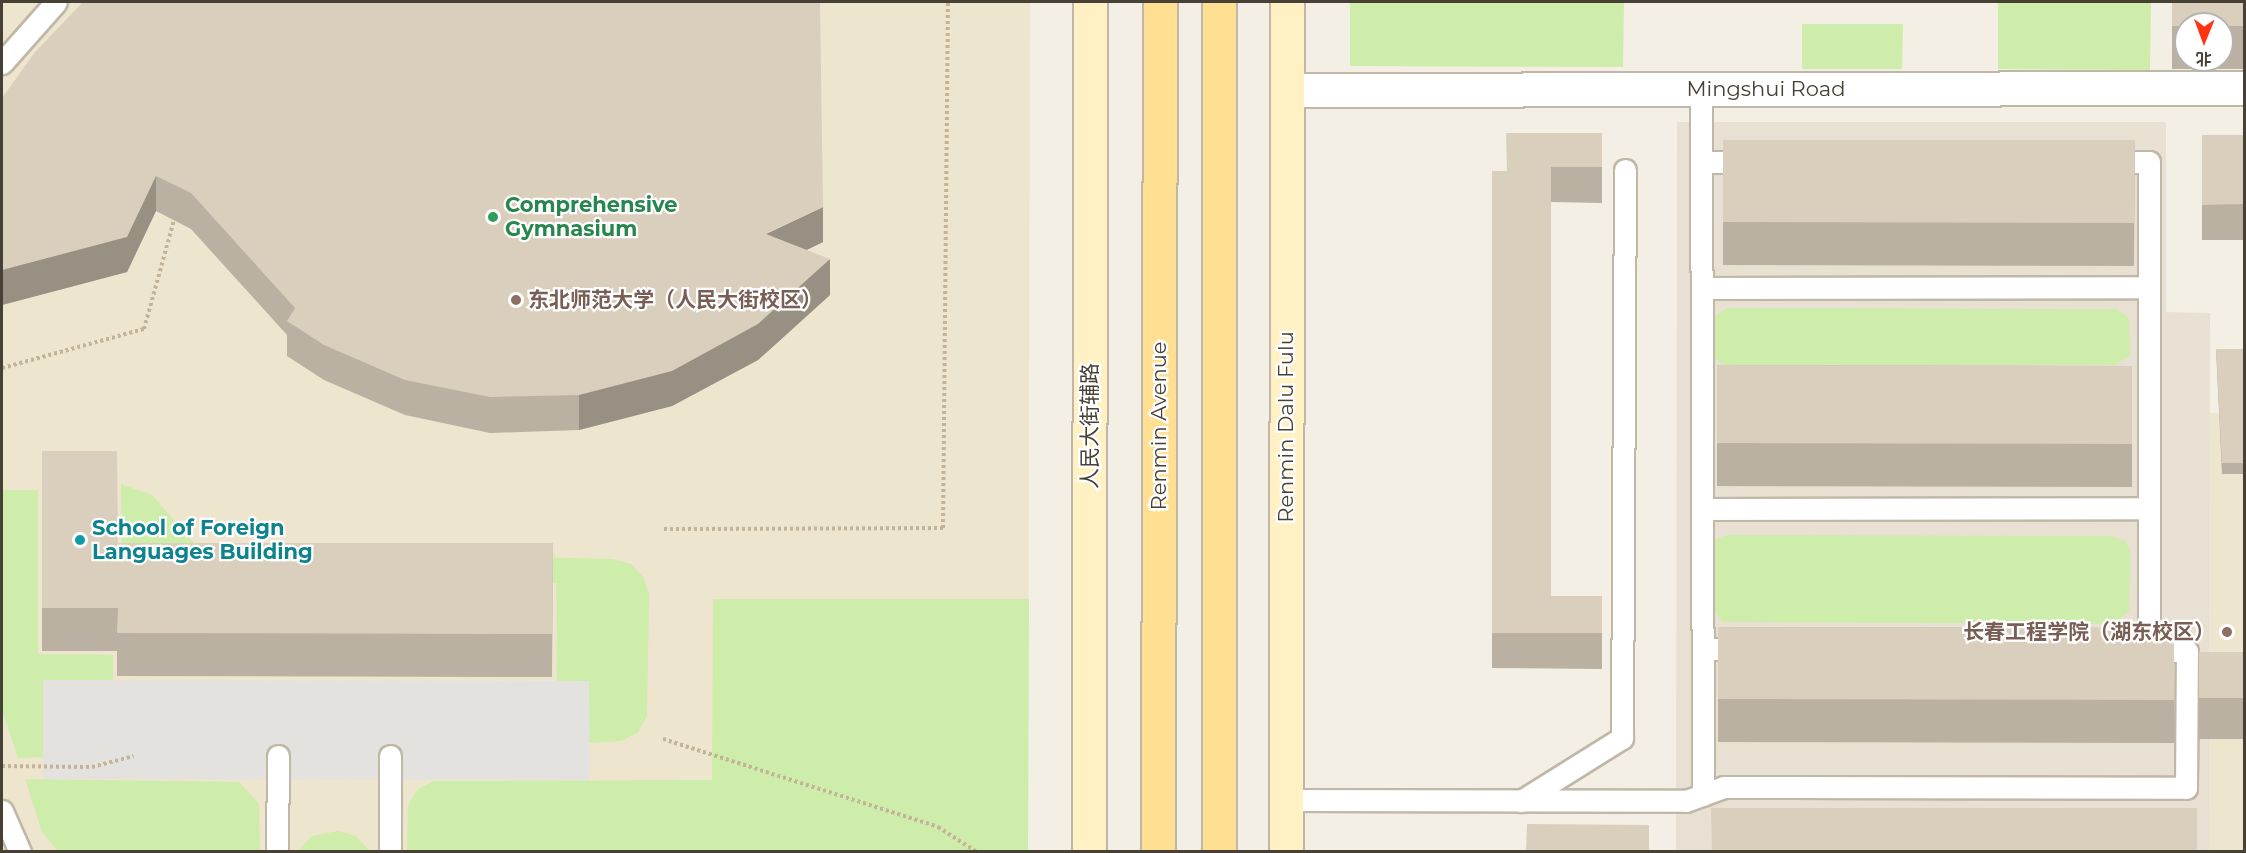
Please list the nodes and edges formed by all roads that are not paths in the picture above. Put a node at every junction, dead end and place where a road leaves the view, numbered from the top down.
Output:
1 (56, 2) edge
2 (1090, 2) edge
3 (1160, 2) edge
4 (1219, 2) edge
5 (1287, 2) edge
6 (2, 63) edge
7 (2244, 88) edge
8 (1701, 89) junction
9 (1287, 90) junction
10 (1702, 162) junction
11 (1772, 162) edge
12 (2090, 162) edge
13 (1625, 170) dead end
14 (2149, 287) junction
15 (1702, 288) junction
16 (2125, 388) edge
17 (2149, 388) junction
18 (1702, 389) junction
19 (1725, 389) edge
20 (2149, 508) junction
21 (1702, 509) junction
22 (1703, 649) junction
23 (1773, 649) edge
24 (2126, 651) edge
25 (2149, 651) junction
26 (278, 756) dead end
27 (390, 756) dead end
28 (1703, 795) junction
29 (1286, 800) junction
30 (1520, 801) junction
31 (2, 811) edge
32 (20, 852) edge
33 (277, 852) edge
34 (390, 852) edge
35 (1089, 852) edge
36 (1158, 852) edge
37 (1219, 852) edge
38 (1286, 852) edge

1 - 6 lane
2 - 35 main road, 人民大街辅路
3 - 36 main road, Renmin Avenue
4 - 37 main road
5 - 9 main road, Renmin Dalu Fulu
7 - 8 street, Mingshui Road
8 - 9 street, Mingshui Road
8 - 10 lane
9 - 29 main road, Renmin Dalu Fulu
10 - 11 lane
10 - 15 lane
12 - 14 lane
13 - 30 lane
14 - 15 lane
14 - 17 lane
15 - 18 lane
16 - 17 lane
17 - 20 lane
18 - 19 lane
18 - 21 lane
20 - 21 lane
20 - 25 lane
21 - 22 lane
22 - 23 lane
22 - 28 lane
24 - 25 lane
25 - 28 lane
26 - 33 lane
27 - 34 lane
28 - 30 lane
29 - 30 lane
29 - 38 main road, Renmin Dalu Fulu
31 - 32 lane

